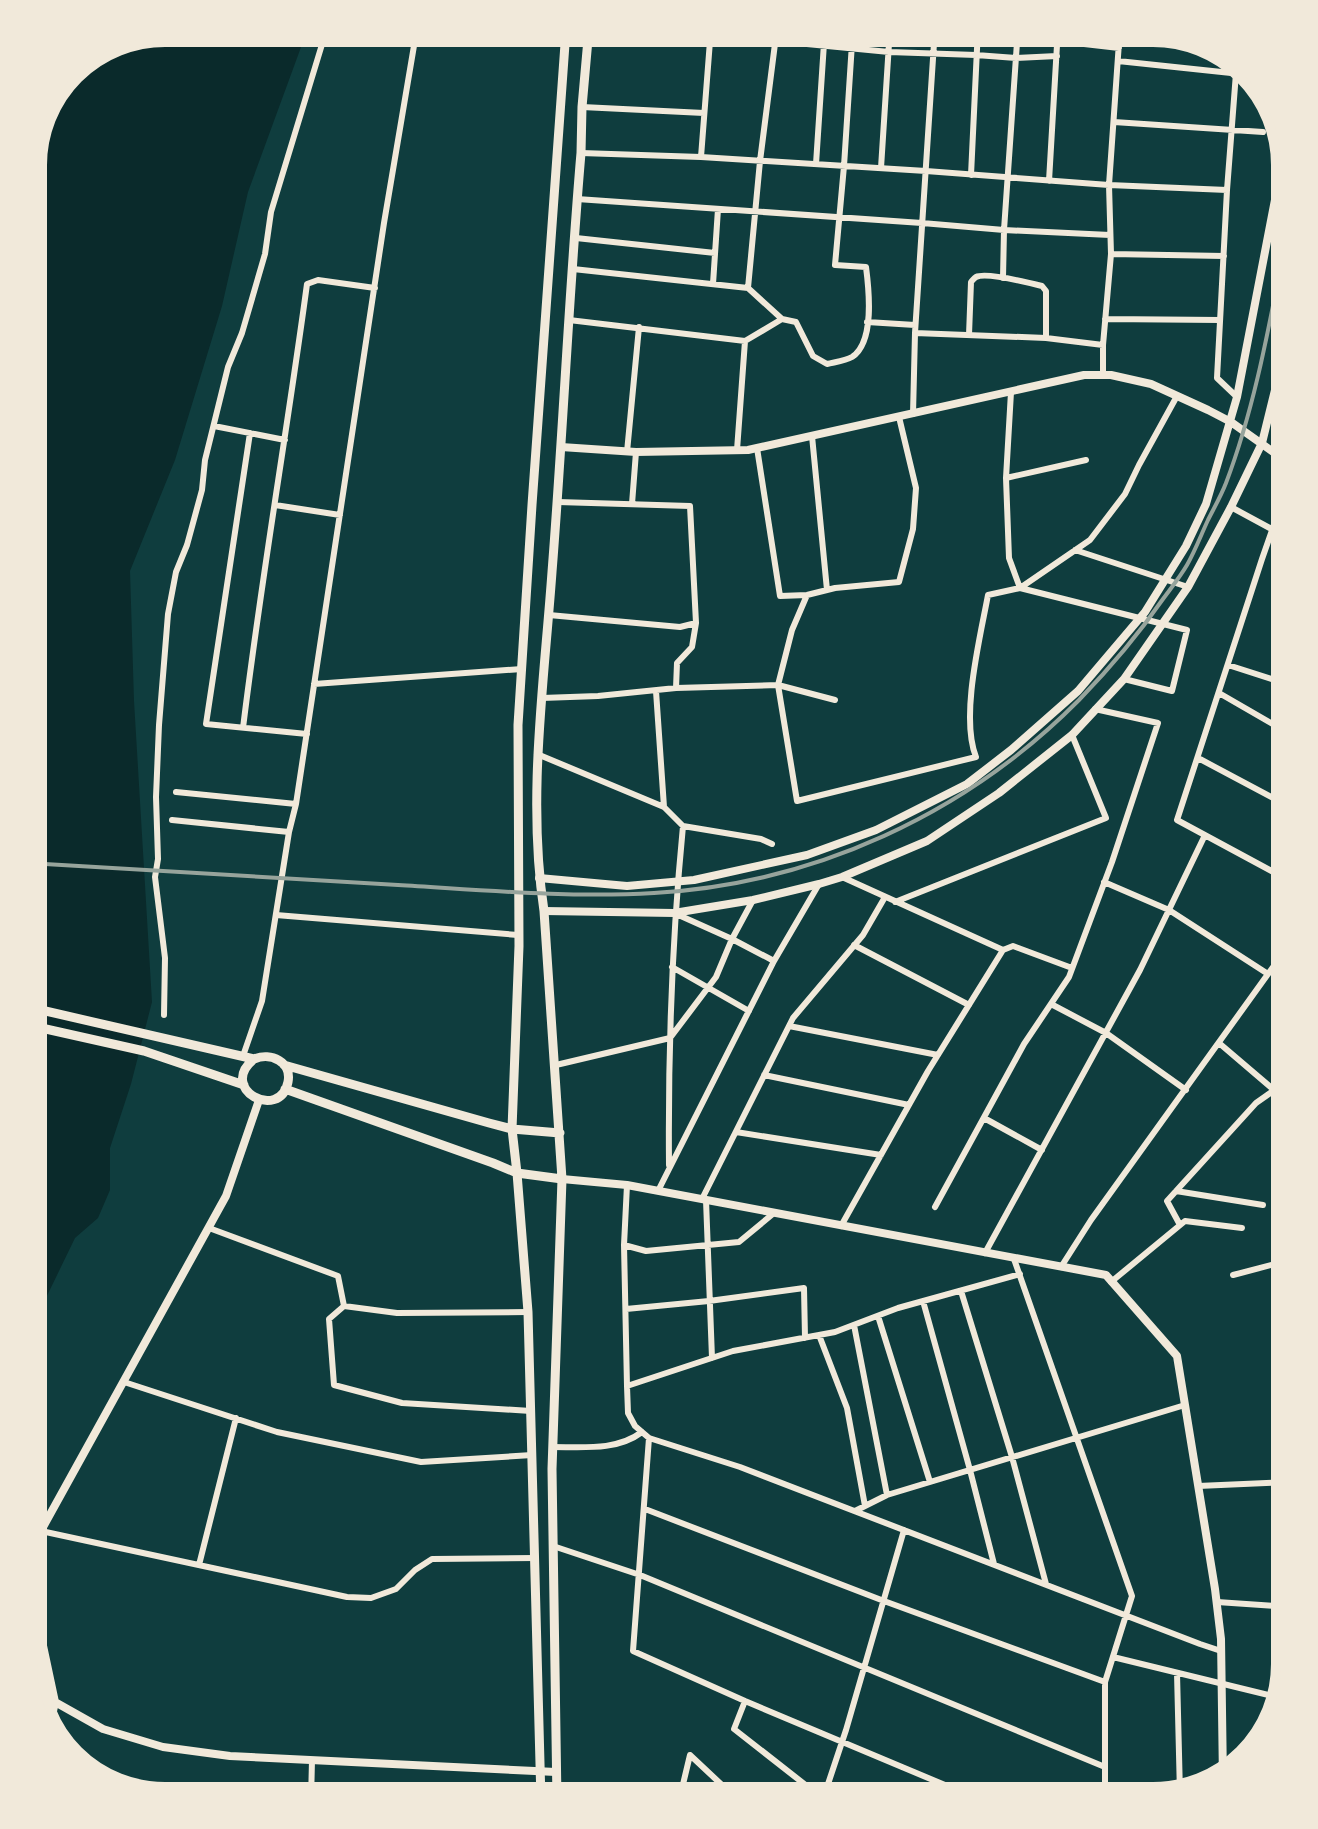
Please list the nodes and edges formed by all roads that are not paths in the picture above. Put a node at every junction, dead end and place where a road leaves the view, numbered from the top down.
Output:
1 (323, 42) edge
2 (415, 42) edge
3 (565, 42) edge
4 (587, 42) edge
5 (710, 42) edge
6 (776, 42) edge
7 (784, 42) edge
8 (824, 42) edge
9 (852, 42) edge
10 (889, 42) edge
11 (934, 42) edge
12 (977, 42) edge
13 (1017, 42) edge
14 (1058, 42) edge
15 (1067, 42) edge
16 (1119, 42) edge
17 (824, 47) junction
18 (1119, 48) junction
19 (852, 49) junction
20 (889, 52) junction
21 (934, 53) junction
22 (976, 55) junction
23 (1057, 56) junction
24 (1016, 58) junction
25 (1118, 61) junction
26 (1234, 73) edge
27 (1236, 75) edge
28 (582, 107) junction
29 (704, 113) junction
30 (1114, 122) junction
31 (1232, 131) junction
32 (1263, 132) dead end
33 (581, 153) junction
34 (701, 157) junction
35 (760, 161) junction
36 (816, 164) junction
37 (844, 166) junction
38 (881, 168) junction
39 (926, 171) junction
40 (971, 175) junction
41 (1009, 178) junction
42 (1049, 181) junction
43 (1109, 185) junction
44 (1227, 190) junction
45 (1276, 195) edge
46 (577, 199) junction
47 (718, 209) junction
48 (755, 212) junction
49 (838, 218) junction
50 (922, 223) junction
51 (1004, 230) junction
52 (1110, 235) junction
53 (576, 238) junction
54 (715, 253) junction
55 (1111, 254) junction
56 (1224, 256) junction
57 (573, 269) junction
58 (1003, 278) junction
59 (713, 284) junction
60 (375, 288) junction
61 (748, 288) junction
62 (782, 319) junction
63 (1105, 319) junction
64 (569, 320) junction
65 (1220, 320) junction
66 (867, 322) junction
67 (639, 327) junction
68 (915, 329) junction
69 (969, 335) junction
70 (1046, 338) junction
71 (745, 341) junction
72 (1103, 345) junction
73 (1103, 375) junction
74 (1276, 386) edge
75 (1011, 392) junction
76 (1177, 396) junction
77 (1237, 397) junction
78 (913, 414) junction
79 (899, 417) junction
80 (1231, 422) junction
81 (214, 426) junction
82 (250, 433) junction
83 (812, 436) junction
84 (285, 440) junction
85 (1262, 443) junction
86 (561, 447) junction
87 (757, 448) junction
88 (737, 450) junction
89 (632, 452) junction
90 (1276, 454) edge
91 (1086, 460) dead end
92 (1006, 478) junction
93 (558, 502) junction
94 (632, 504) junction
95 (275, 505) junction
96 (1231, 507) junction
97 (340, 515) junction
98 (1276, 520) edge
99 (1273, 529) junction
100 (1276, 531) edge
101 (1075, 550) junction
102 (1166, 578) junction
103 (1188, 587) junction
104 (1020, 588) junction
105 (827, 590) junction
106 (807, 595) junction
107 (549, 615) junction
108 (1140, 617) junction
109 (696, 623) junction
110 (1163, 623) junction
111 (1228, 665) junction
112 (522, 669) junction
113 (1276, 678) edge
114 (1124, 679) junction
115 (314, 684) junction
116 (778, 685) junction
117 (676, 688) junction
118 (656, 691) junction
119 (1219, 693) junction
120 (542, 698) junction
121 (835, 700) dead end
122 (1095, 709) junction
123 (1276, 726) edge
124 (243, 728) junction
125 (307, 734) junction
126 (1072, 735) junction
127 (537, 754) junction
128 (1198, 758) junction
129 (176, 792) dead end
130 (1276, 800) edge
131 (296, 804) junction
132 (664, 807) junction
133 (172, 820) dead end
134 (683, 826) junction
135 (289, 832) junction
136 (1205, 835) junction
137 (772, 844) dead end
138 (1276, 873) edge
139 (842, 877) junction
140 (539, 878) junction
141 (677, 881) junction
142 (1104, 882) junction
143 (819, 884) junction
144 (885, 897) junction
145 (753, 900) junction
146 (895, 902) junction
147 (1169, 910) junction
148 (544, 911) junction
149 (674, 913) junction
150 (276, 915) junction
151 (518, 935) junction
152 (732, 939) junction
153 (854, 945) junction
154 (1003, 950) junction
155 (774, 961) junction
156 (1276, 963) edge
157 (672, 967) junction
158 (1072, 968) junction
159 (1268, 974) junction
160 (709, 987) junction
161 (1051, 1004) junction
162 (969, 1005) junction
163 (42, 1010) edge
164 (749, 1011) junction
165 (164, 1015) dead end
166 (789, 1026) junction
167 (42, 1028) edge
168 (1106, 1033) junction
169 (670, 1038) junction
170 (1219, 1043) junction
171 (938, 1055) junction
172 (243, 1056) junction
173 (254, 1059) junction
174 (284, 1065) junction
175 (556, 1065) junction
176 (764, 1075) junction
177 (244, 1085) junction
178 (285, 1089) junction
179 (1186, 1090) junction
180 (1274, 1090) junction
181 (1276, 1095) edge
182 (259, 1100) junction
183 (909, 1105) junction
184 (984, 1118) junction
185 (512, 1129) junction
186 (736, 1132) junction
187 (560, 1133) junction
188 (1042, 1150) junction
189 (881, 1155) junction
190 (669, 1168) junction
191 (517, 1173) junction
192 (562, 1179) junction
193 (627, 1185) junction
194 (658, 1191) junction
195 (1176, 1191) junction
196 (704, 1200) junction
197 (1263, 1205) dead end
198 (935, 1207) dead end
199 (774, 1213) junction
200 (1180, 1225) junction
201 (841, 1226) junction
202 (209, 1228) junction
203 (1242, 1228) dead end
204 (624, 1245) junction
205 (707, 1246) junction
206 (985, 1253) junction
207 (1014, 1259) junction
208 (1276, 1264) edge
209 (1061, 1267) junction
210 (1020, 1274) junction
211 (1233, 1275) dead end
212 (1111, 1282) junction
213 (961, 1291) junction
214 (709, 1301) junction
215 (923, 1301) junction
216 (344, 1306) junction
217 (626, 1309) junction
218 (528, 1312) junction
219 (878, 1316) junction
220 (854, 1325) junction
221 (819, 1335) junction
222 (805, 1338) junction
223 (712, 1358) junction
224 (124, 1382) junction
225 (627, 1386) junction
226 (1185, 1405) junction
227 (531, 1411) junction
228 (236, 1418) junction
229 (642, 1432) junction
230 (649, 1438) junction
231 (1077, 1438) junction
232 (552, 1447) junction
233 (532, 1455) junction
234 (1012, 1457) junction
235 (970, 1470) junction
236 (930, 1482) junction
237 (1276, 1483) edge
238 (1198, 1486) junction
239 (887, 1495) junction
240 (865, 1506) junction
241 (645, 1509) junction
242 (855, 1511) junction
243 (42, 1529) edge
244 (904, 1530) junction
245 (42, 1531) edge
246 (553, 1546) junction
247 (535, 1558) junction
248 (994, 1564) junction
249 (199, 1565) junction
250 (640, 1575) junction
251 (1046, 1584) junction
252 (884, 1601) junction
253 (1217, 1602) junction
254 (1276, 1606) edge
255 (1126, 1615) junction
256 (42, 1641) edge
257 (1221, 1651) junction
258 (1113, 1657) junction
259 (864, 1668) junction
260 (1177, 1673) junction
261 (1105, 1682) junction
262 (1221, 1685) junction
263 (1272, 1696) edge
264 (745, 1701) junction
265 (55, 1702) junction
266 (52, 1714) edge
267 (842, 1741) junction
268 (312, 1760) junction
269 (1223, 1764) edge
270 (1105, 1767) junction
271 (541, 1772) junction
272 (556, 1772) junction
273 (1180, 1784) edge
274 (311, 1787) edge
275 (541, 1787) edge
276 (557, 1787) edge
277 (682, 1787) edge
278 (724, 1787) edge
279 (808, 1787) edge
280 (828, 1787) edge
281 (950, 1787) edge
282 (1105, 1787) edge

1 - 81 street
2 - 60 street
3 - 112 main road
4 - 28 main road
5 - 29 street
6 - 35 street
7 - 17 street
8 - 17 street
9 - 19 street
10 - 20 street
11 - 21 street
12 - 22 street
13 - 24 street
14 - 23 street
15 - 18 street
16 - 18 street
17 - 19 street
17 - 36 street
18 - 25 street
19 - 20 street
19 - 37 street
20 - 21 street
20 - 38 street
21 - 22 street
21 - 39 street
22 - 24 street
22 - 40 street
23 - 24 street
23 - 42 street
24 - 41 street
25 - 26 street
25 - 30 street
27 - 31 street
28 - 29 street
28 - 33 main road
29 - 34 street
30 - 31 street
30 - 43 street
31 - 32 street
31 - 44 street
33 - 34 street
33 - 46 main road
34 - 35 street
35 - 36 street
35 - 48 street
36 - 37 street
37 - 38 street
37 - 49 street
38 - 39 street
39 - 40 street
39 - 50 street
40 - 41 street
41 - 42 street
41 - 51 street
42 - 43 street
43 - 44 street
43 - 52 street
44 - 56 street
45 - 77 main road
46 - 47 street
46 - 53 main road
47 - 48 street
47 - 54 street
48 - 49 street
48 - 61 street
49 - 50 street
49 - 66 street
50 - 51 street
50 - 68 street
51 - 52 street
51 - 58 street
52 - 55 street
53 - 54 street
53 - 57 main road
54 - 59 street
55 - 56 street
55 - 63 street
56 - 65 street
57 - 59 street
57 - 64 main road
58 - 69 street
58 - 70 street
59 - 61 street
60 - 84 street
60 - 97 street
61 - 62 street
62 - 66 street
62 - 71 street
63 - 65 street
63 - 72 street
64 - 67 street
64 - 86 main road
65 - 77 street
66 - 68 street
67 - 71 street
67 - 89 street
68 - 69 street
68 - 78 street
69 - 70 street
70 - 72 street
71 - 88 street
72 - 73 street
73 - 75 main road
73 - 76 main road
74 - 85 main road
75 - 78 main road
75 - 92 street
76 - 80 main road
76 - 101 street
77 - 80 main road
78 - 79 main road
79 - 83 main road
79 - 105 street
80 - 85 main road
80 - 102 main road
81 - 82 street
81 - 165 street
82 - 84 street
82 - 124 street
83 - 87 main road
83 - 105 street
84 - 95 street
85 - 90 main road
85 - 96 main road
86 - 89 main road
86 - 93 main road
87 - 88 main road
87 - 106 street
88 - 89 main road
89 - 94 street
91 - 92 street
92 - 104 street
93 - 94 street
93 - 107 main road
94 - 109 street
95 - 97 street
95 - 124 street
96 - 99 street
96 - 103 main road
97 - 115 street
98 - 99 street
99 - 100 street
99 - 111 street
101 - 102 street
101 - 104 street
102 - 103 street
102 - 108 main road
103 - 110 main road
104 - 108 street
104 - 116 street
105 - 106 street
106 - 116 street
107 - 109 street
107 - 120 main road
108 - 110 street
108 - 141 main road
109 - 117 street
110 - 114 main road
110 - 114 street
111 - 113 street
111 - 119 street
112 - 115 street
112 - 151 main road
114 - 122 main road
115 - 125 street
116 - 117 street
116 - 121 street
117 - 118 street
118 - 120 street
118 - 132 street
119 - 123 street
119 - 128 street
120 - 127 main road
122 - 126 main road
122 - 142 street
124 - 125 street
125 - 131 street
126 - 139 main road
126 - 146 street
127 - 132 street
127 - 140 main road
128 - 130 street
128 - 136 street
129 - 131 street
131 - 135 street
132 - 134 street
133 - 135 street
134 - 137 street
134 - 141 street
135 - 150 street
136 - 138 street
136 - 147 street
139 - 143 main road
139 - 144 street
140 - 141 main road
140 - 148 main road
141 - 149 street
142 - 147 street
142 - 158 street
143 - 145 main road
143 - 155 street
144 - 146 street
144 - 153 street
145 - 149 main road
145 - 152 street
146 - 154 street
147 - 159 street
147 - 168 street
148 - 149 main road
148 - 175 main road
149 - 152 street
149 - 157 street
150 - 151 street
150 - 172 street
151 - 185 main road
152 - 155 street
152 - 160 street
153 - 162 street
153 - 166 street
154 - 158 street
154 - 162 street
155 - 164 street
156 - 159 street
157 - 160 street
157 - 169 street
158 - 161 street
159 - 170 street
160 - 164 street
160 - 169 street
161 - 168 street
161 - 184 street
162 - 171 street
163 - 172 main road
164 - 190 street
166 - 171 street
166 - 176 street
167 - 177 main road
168 - 179 street
168 - 188 street
169 - 175 street
169 - 190 street
170 - 179 street
170 - 180 street
171 - 183 street
172 - 173 main road
173 - 174 main road
173 - 177 main road
174 - 178 main road
174 - 185 main road
175 - 187 main road
176 - 183 street
176 - 186 street
177 - 182 main road
178 - 182 main road
178 - 191 main road
179 - 209 street
180 - 181 street
180 - 195 street
182 - 202 main road
183 - 189 street
184 - 188 street
184 - 198 street
185 - 187 main road
185 - 191 main road
186 - 189 street
186 - 196 street
187 - 192 main road
188 - 206 street
189 - 201 street
190 - 194 street
191 - 192 main road
191 - 218 main road
192 - 193 main road
192 - 232 main road
193 - 194 main road
193 - 204 street
194 - 196 main road
195 - 197 street
195 - 200 street
196 - 199 main road
196 - 205 street
199 - 201 main road
199 - 205 street
200 - 203 street
200 - 212 street
201 - 206 main road
202 - 216 street
202 - 224 main road
204 - 205 street
204 - 217 street
205 - 214 street
206 - 207 main road
207 - 209 main road
207 - 210 street
208 - 211 street
209 - 212 main road
210 - 213 street
210 - 231 street
212 - 226 main road
213 - 215 street
213 - 234 street
214 - 217 street
214 - 222 street
214 - 223 street
215 - 219 street
215 - 235 street
216 - 218 street
216 - 227 street
217 - 225 street
218 - 227 main road
219 - 220 street
219 - 236 street
220 - 221 street
220 - 239 street
221 - 222 street
221 - 240 street
222 - 223 street
223 - 225 street
224 - 228 street
224 - 243 main road
225 - 229 street
226 - 231 street
226 - 238 main road
227 - 233 main road
228 - 233 street
228 - 249 street
229 - 230 street
229 - 232 street
230 - 241 street
230 - 242 street
231 - 234 street
231 - 255 street
232 - 246 main road
233 - 247 main road
234 - 235 street
234 - 251 street
235 - 236 street
235 - 248 street
236 - 239 street
237 - 238 street
238 - 253 main road
239 - 240 street
240 - 242 street
241 - 250 street
241 - 252 street
242 - 244 street
244 - 248 street
244 - 252 street
245 - 249 street
246 - 250 street
246 - 272 main road
247 - 249 street
247 - 271 main road
248 - 251 street
250 - 259 street
250 - 264 street
251 - 255 street
252 - 259 street
252 - 261 street
253 - 254 street
253 - 257 main road
255 - 257 street
255 - 258 street
256 - 265 main road
257 - 262 main road
258 - 260 street
258 - 261 street
259 - 267 street
259 - 270 street
260 - 262 street
260 - 273 street
261 - 270 street
262 - 263 street
262 - 269 main road
264 - 267 street
264 - 279 street
265 - 266 main road
265 - 268 main road
267 - 280 street
267 - 281 street
268 - 271 main road
268 - 274 street
270 - 282 street
271 - 272 main road
271 - 275 main road
272 - 276 main road
277 - 278 street

